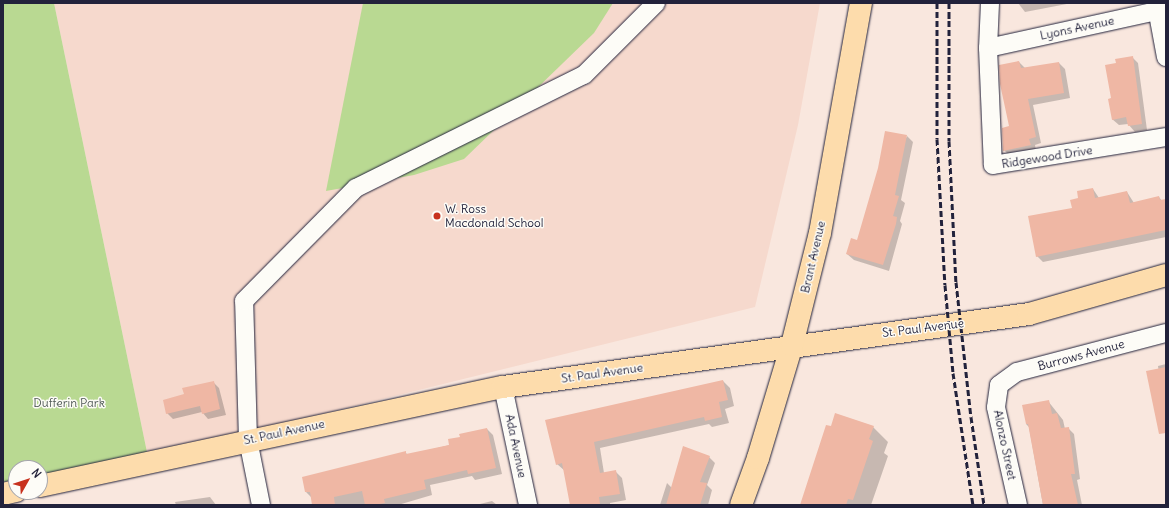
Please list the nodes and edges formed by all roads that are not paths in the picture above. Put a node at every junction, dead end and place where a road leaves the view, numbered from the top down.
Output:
1 (656, 3) edge
2 (861, 3) edge
3 (990, 3) edge
4 (1160, 8) edge
5 (988, 48) junction
6 (1166, 57) edge
7 (1166, 137) edge
8 (1166, 275) edge
9 (1166, 333) edge
10 (792, 345) junction
11 (999, 385) joint
12 (503, 387) junction
13 (248, 440) junction
14 (48, 484) edge
15 (261, 505) edge
16 (528, 505) edge
17 (741, 505) edge
18 (1018, 505) edge

1 - 13 street
2 - 10 main road, Brant Avenue
3 - 5 street, Ridgewood Drive
4 - 5 street, Lyons Avenue
4 - 6 street
5 - 7 street, Ridgewood Drive
8 - 10 main road, St. Paul Avenue
9 - 11 street, Burrows Avenue
10 - 12 main road, St. Paul Avenue
10 - 17 main road, Brant Avenue
11 - 18 street, Alonzo Street
12 - 13 main road, St. Paul Avenue
12 - 16 street, Ada Avenue
13 - 14 main road, St. Paul Avenue
13 - 15 street

